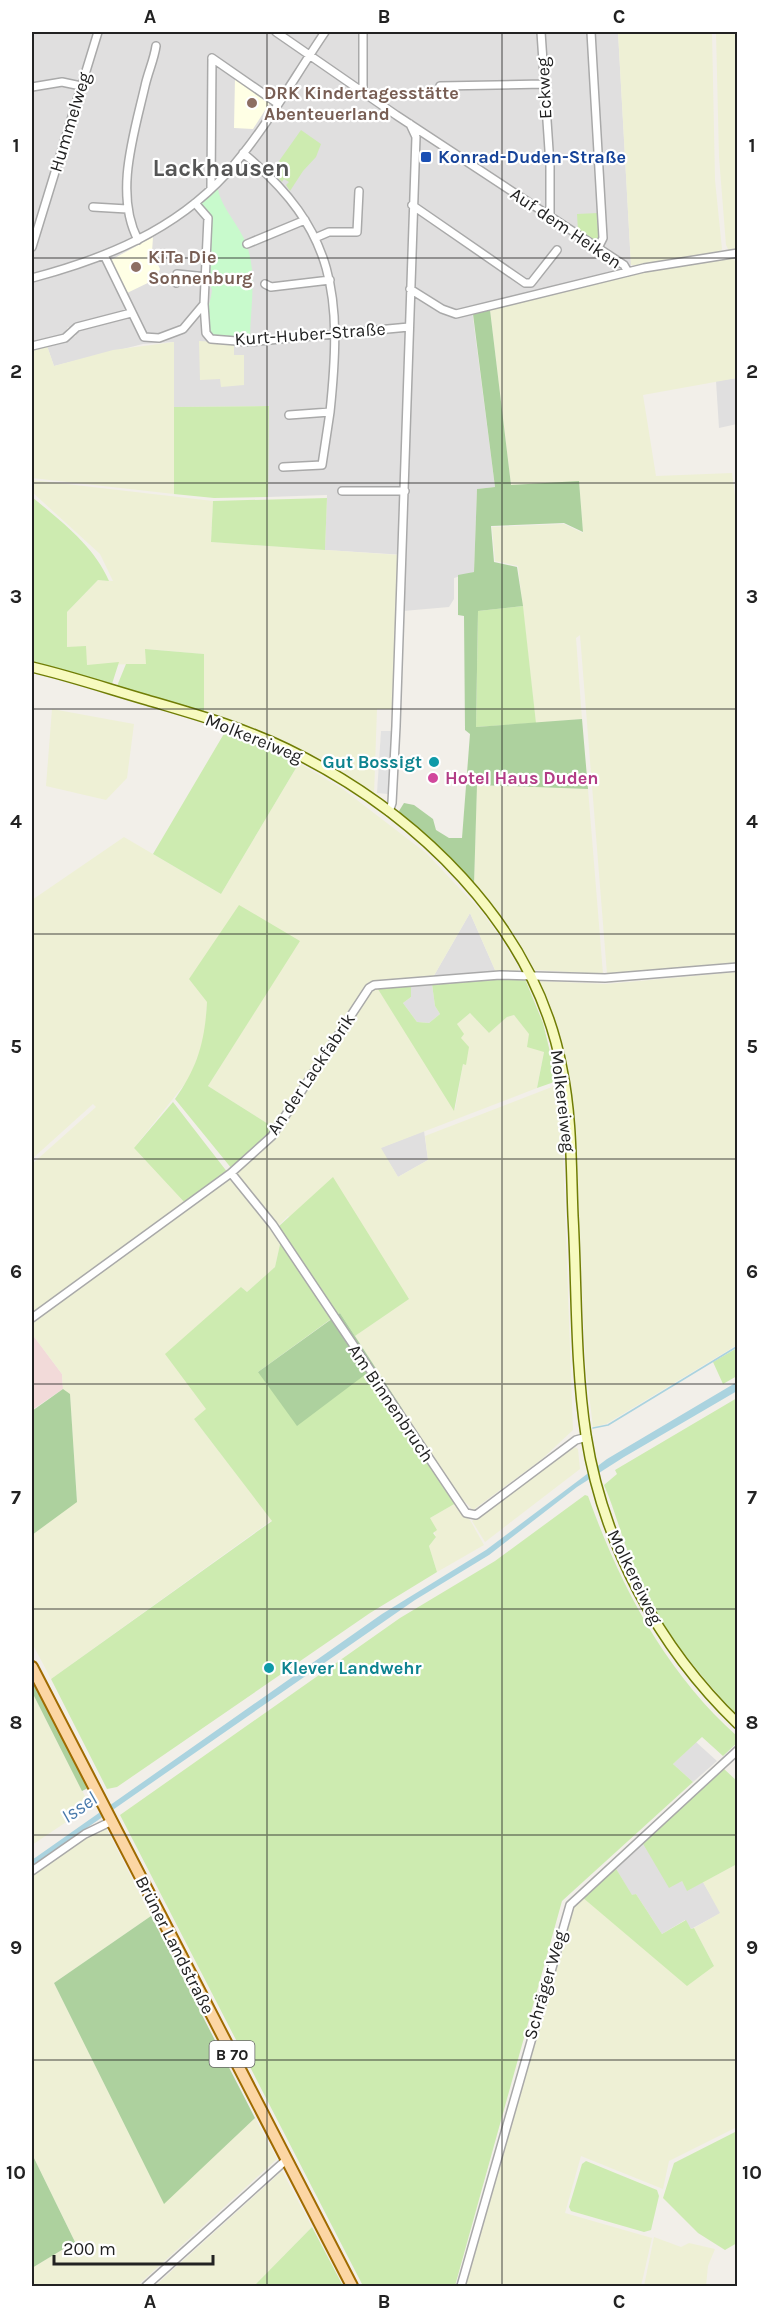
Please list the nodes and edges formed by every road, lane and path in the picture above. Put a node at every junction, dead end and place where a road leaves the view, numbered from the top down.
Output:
1 (98, 32) edge
2 (276, 32) edge
3 (325, 32) edge
4 (363, 32) edge
5 (541, 32) edge
6 (591, 32) edge
7 (156, 46) dead end
8 (309, 55) junction
9 (544, 84) junction
10 (81, 86) junction
11 (440, 86) dead end
12 (32, 87) edge
13 (363, 93) junction
14 (277, 103) junction
15 (410, 124) junction
16 (243, 153) junction
17 (212, 188) junction
18 (359, 191) dead end
19 (195, 202) junction
20 (412, 205) junction
21 (93, 207) dead end
22 (127, 209) junction
23 (550, 217) junction
24 (305, 220) junction
25 (315, 238) junction
26 (138, 240) junction
27 (247, 244) dead end
28 (32, 247) edge
29 (598, 248) junction
30 (557, 250) dead end
31 (738, 253) edge
32 (105, 257) junction
33 (628, 272) junction
34 (207, 277) junction
35 (32, 278) edge
36 (330, 280) junction
37 (176, 283) dead end
38 (265, 284) dead end
39 (410, 289) junction
40 (204, 304) junction
41 (131, 314) junction
42 (409, 327) junction
43 (335, 333) junction
44 (32, 346) edge
45 (330, 412) junction
46 (289, 414) dead end
47 (283, 467) dead end
48 (342, 491) dead end
49 (405, 491) junction
50 (32, 667) edge
51 (389, 813) junction
52 (738, 968) edge
53 (531, 975) junction
54 (231, 1173) junction
55 (32, 1318) edge
56 (587, 1437) junction
57 (32, 1667) edge
58 (738, 1724) edge
59 (738, 1750) edge
60 (111, 1820) junction
61 (32, 1872) edge
62 (286, 2160) junction
63 (146, 2286) edge
64 (352, 2286) edge
65 (461, 2286) edge

1 - 10 street, Hummelweg
2 - 8 street
3 - 8 street
4 - 13 street
5 - 9 street, Eckweg
6 - 29 street
7 - 22 street
8 - 13 street
8 - 14 street
9 - 11 street
9 - 23 street, Eckweg
10 - 12 street
10 - 28 street, Hummelweg
13 - 15 street
14 - 16 street
14 - 17 street
15 - 20 street
15 - 23 street, Auf dem Heiken
16 - 17 street
16 - 24 street
17 - 19 street
18 - 25 street
19 - 26 street
19 - 34 street
20 - 30 street
20 - 39 street
21 - 22 street
22 - 26 street
23 - 29 street, Auf dem Heiken
24 - 25 street
24 - 27 street
25 - 36 street
26 - 32 street
29 - 33 street, Auf dem Heiken
31 - 33 street, Auf dem Heiken
32 - 35 street
32 - 41 street
33 - 39 street
34 - 37 street
34 - 40 street
36 - 38 street
36 - 43 street
39 - 42 street
40 - 41 street
40 - 43 street, Kurt-Huber-Straße
41 - 44 street
42 - 43 street, Kurt-Huber-Straße
42 - 49 street
43 - 45 street
45 - 46 street
45 - 47 street
48 - 49 street
49 - 51 street
50 - 51 main road, Molkereiweg
51 - 53 main road, Molkereiweg
52 - 53 street
53 - 54 street, An der Lackfabrik
53 - 56 main road, Molkereiweg
54 - 55 street, An der Lackfabrik
54 - 56 street, Am Binnenbruch
56 - 58 main road, Molkereiweg
57 - 60 main road, Brüner Landstraße / B 70
59 - 65 street, Schräger Weg
60 - 61 street
60 - 62 main road, Brüner Landstraße / B 70
62 - 63 street
62 - 64 main road, Brüner Landstraße / B 70

